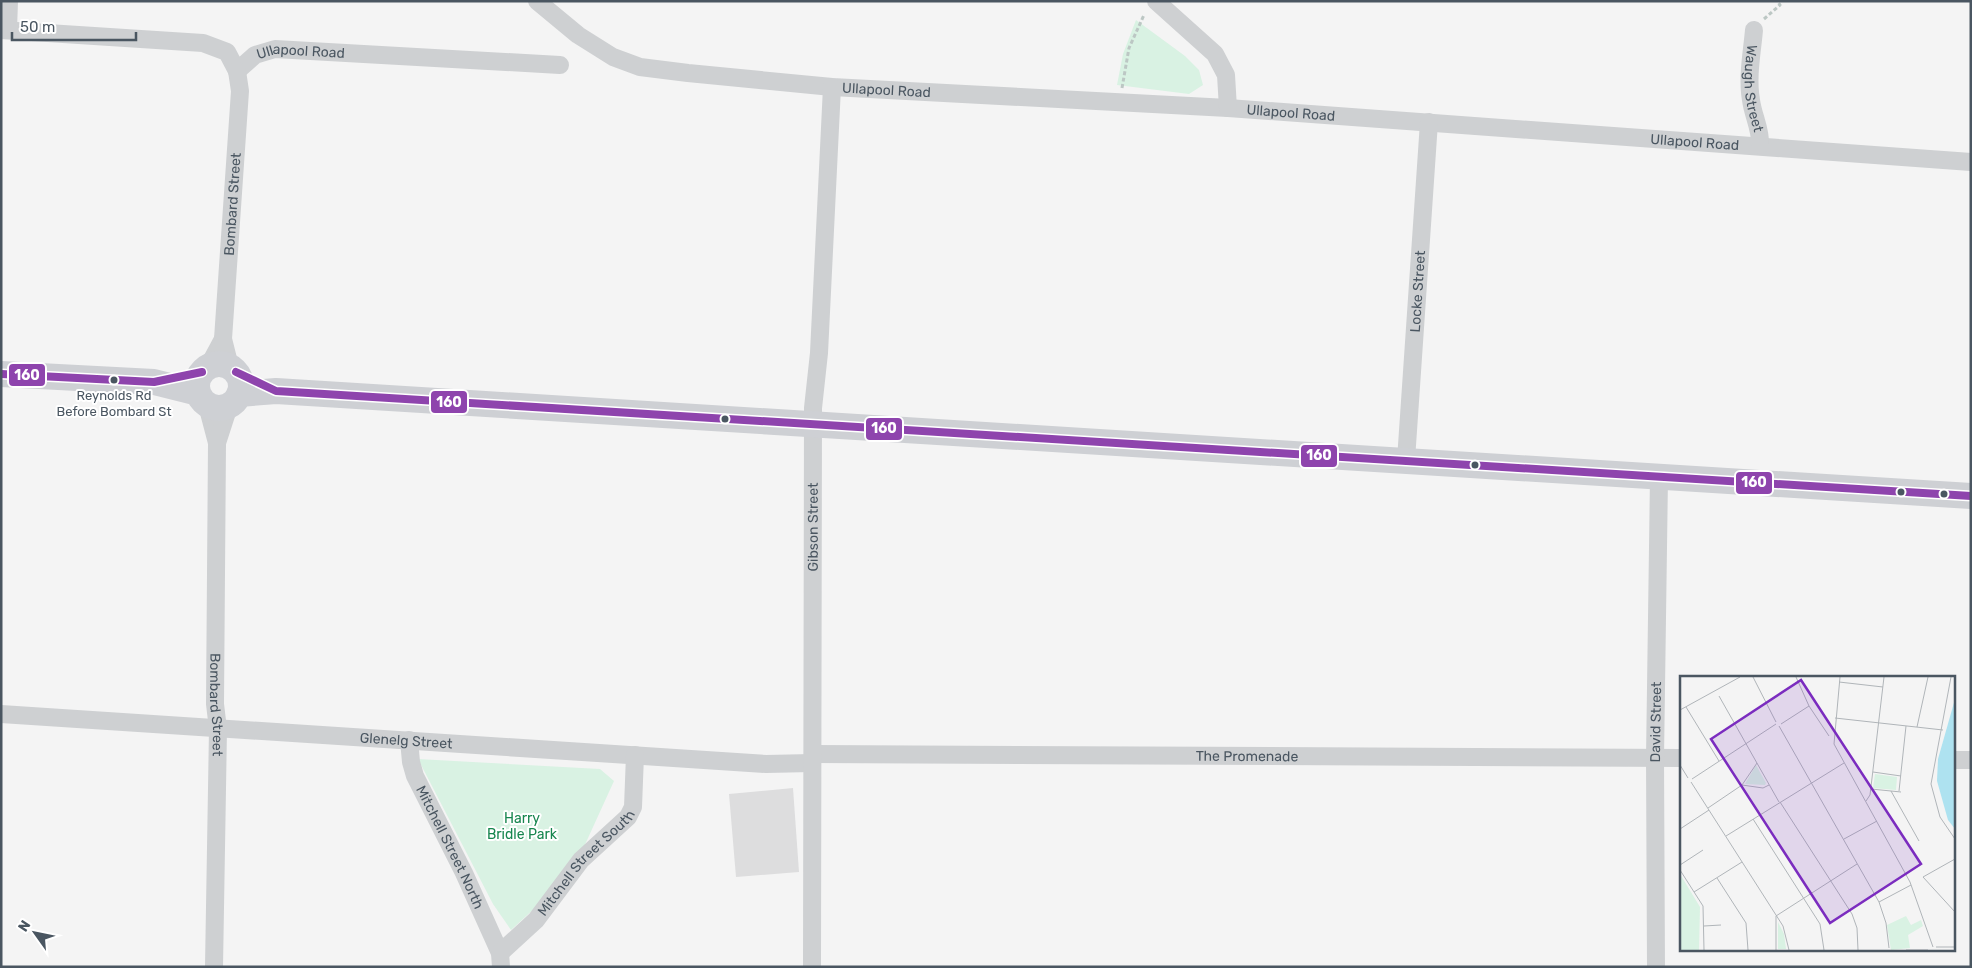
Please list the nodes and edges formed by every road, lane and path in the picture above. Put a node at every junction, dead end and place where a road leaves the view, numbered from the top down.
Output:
1 (9, 1) edge
2 (538, 1) edge
3 (1155, 5) edge
4 (4, 30) edge
5 (1754, 30) dead end
6 (560, 65) dead end
7 (237, 71) junction
8 (832, 87) junction
9 (1120, 102) junction
10 (1228, 108) junction
11 (1429, 122) junction
12 (1760, 145) junction
13 (1971, 162) edge
14 (1, 374) edge
15 (219, 385) junction
16 (813, 422) junction
17 (1406, 460) junction
18 (1658, 477) junction
19 (1971, 496) edge
20 (1, 714) edge
21 (218, 728) junction
22 (409, 740) junction
23 (635, 756) junction
24 (1655, 758) junction
25 (1680, 758) edge
26 (812, 759) junction
27 (1954, 760) edge
28 (1971, 760) edge
29 (501, 960) edge
30 (214, 967) edge
31 (812, 967) edge
32 (1656, 967) edge

1 - 4 street
2 - 8 street, Ullapool Road
3 - 9 path
3 - 10 street
4 - 7 street
5 - 12 street, Waugh Street
6 - 7 street, Ullapool Road
7 - 15 street, Bombard Street
8 - 9 street, Ullapool Road
8 - 16 street, Gibson Street
9 - 10 street, Ullapool Road
10 - 11 street, Ullapool Road
11 - 12 street, Ullapool Road
11 - 17 street, Locke Street
12 - 13 street, Ullapool Road
14 - 15 street
15 - 16 street
15 - 21 street, Bombard Street
16 - 17 street
16 - 26 street, Gibson Street
17 - 18 street
18 - 19 street
18 - 24 street, David Street
20 - 21 street, Glenelg Street
21 - 22 street, Glenelg Street
21 - 30 street, Bombard Street
22 - 23 street, Glenelg Street
22 - 29 street, Mitchell Street North
23 - 26 street, Glenelg Street
23 - 29 street, Mitchell Street South
24 - 25 street, The Promenade
24 - 26 street, The Promenade
24 - 32 street, David Street
26 - 31 street, Gibson Street
27 - 28 street

